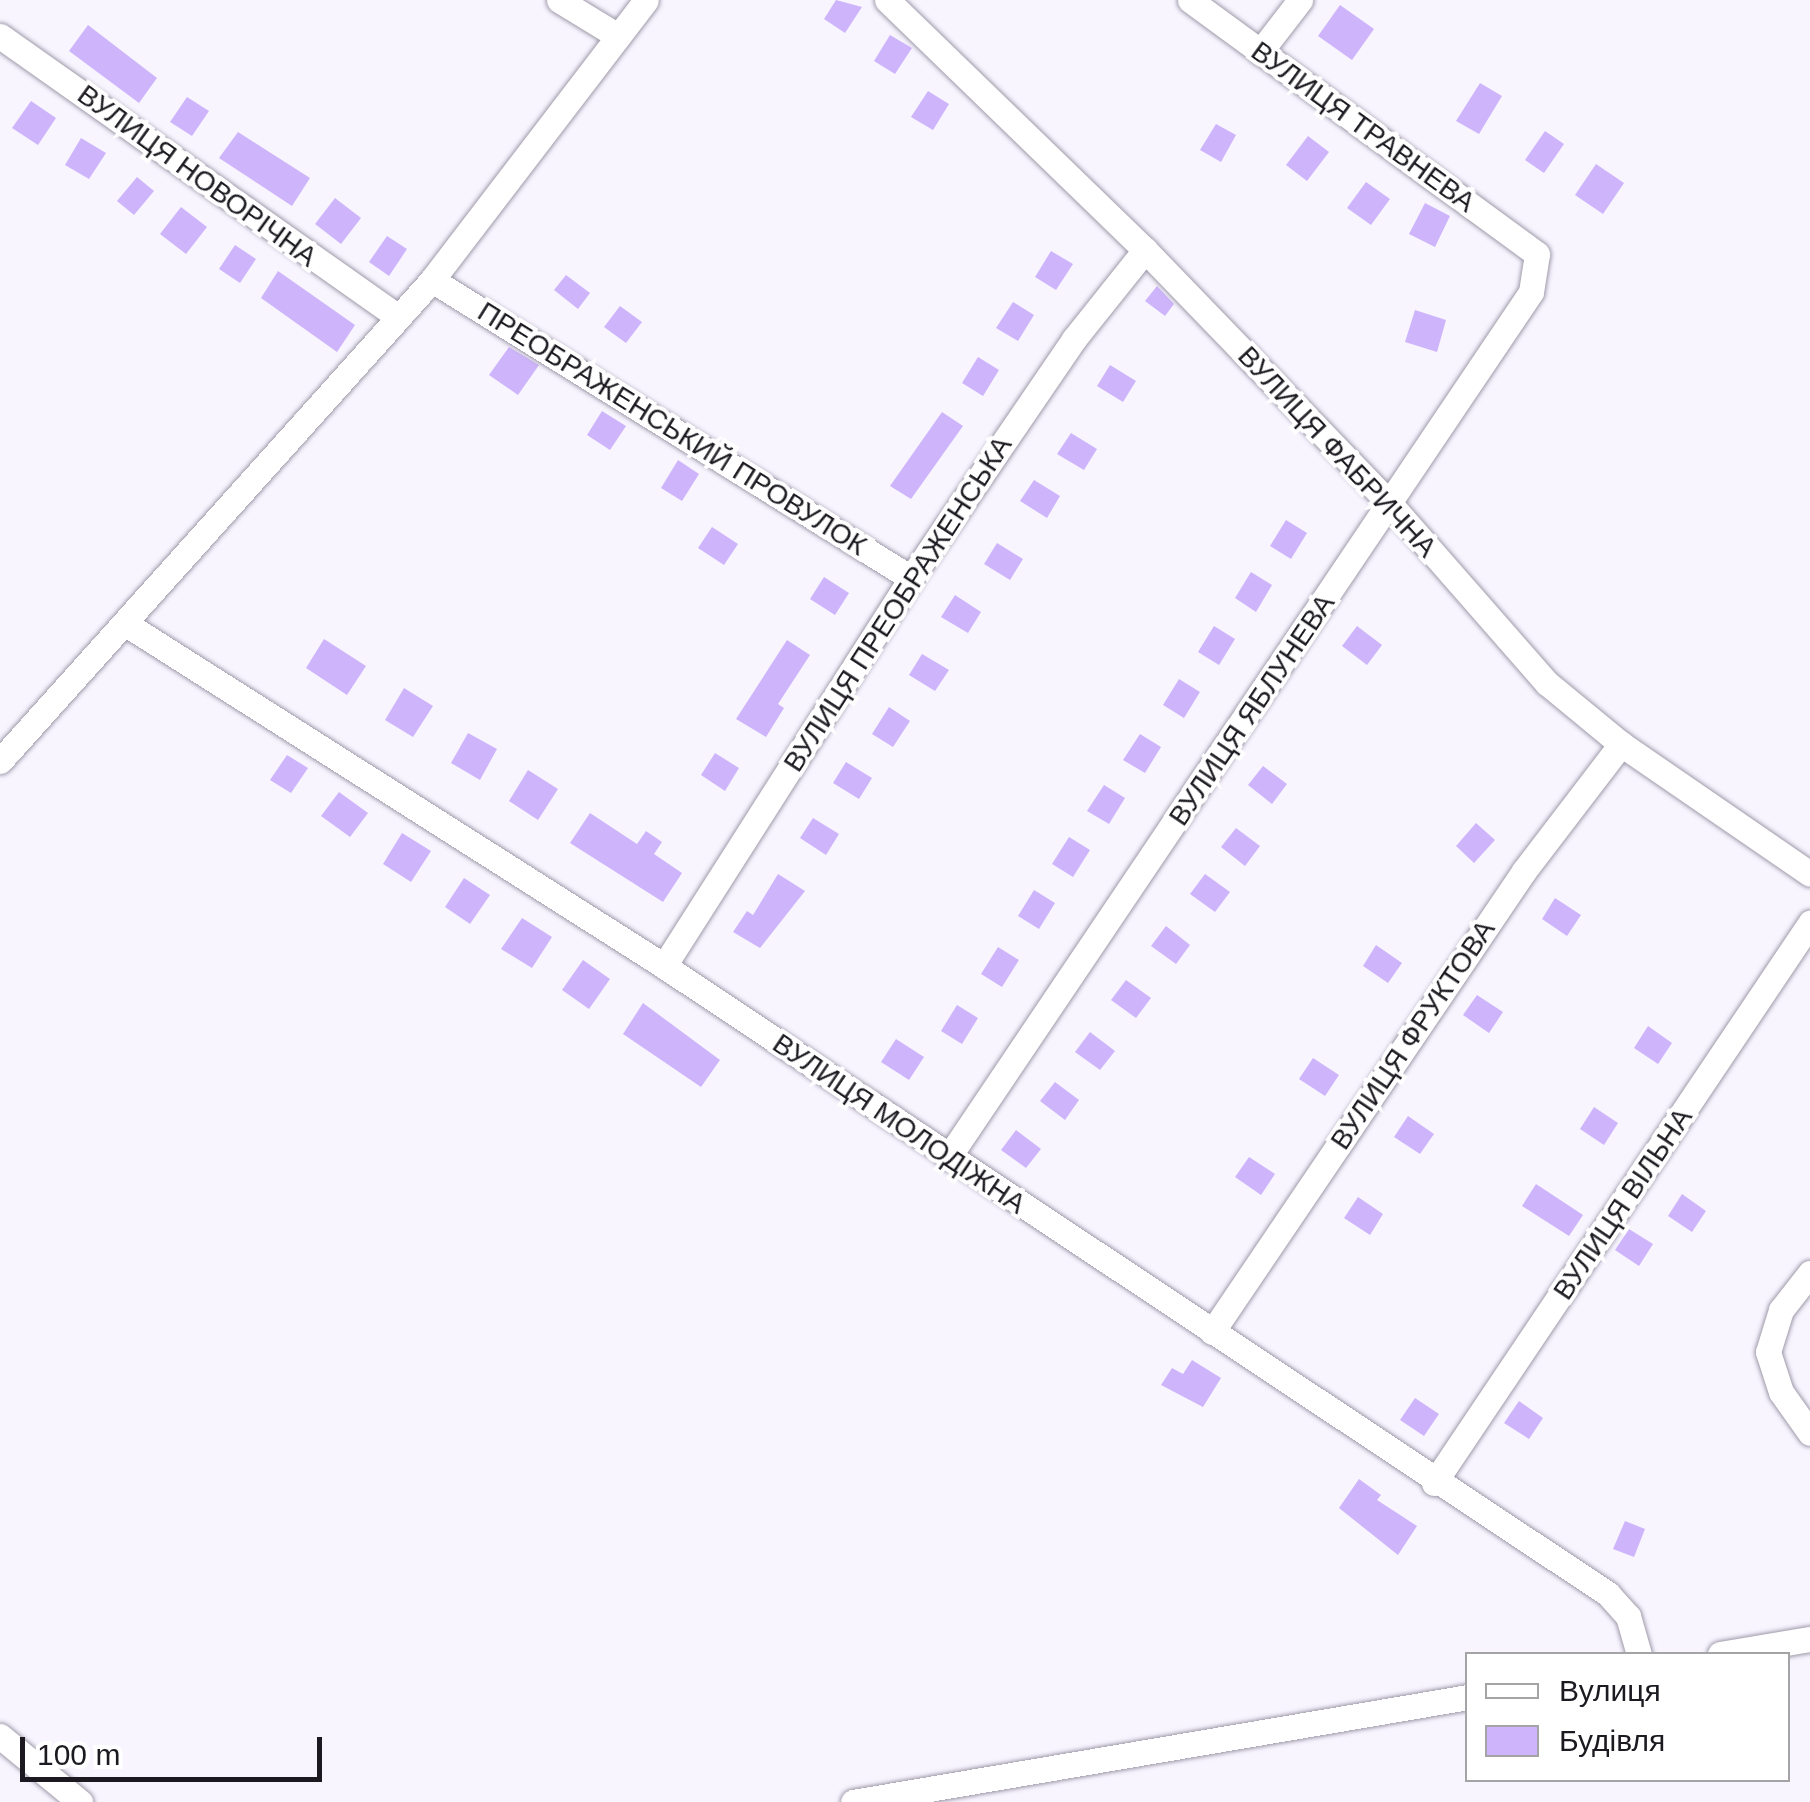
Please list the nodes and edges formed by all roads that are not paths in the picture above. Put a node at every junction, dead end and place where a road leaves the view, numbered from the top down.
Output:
1 (559, 0) edge
2 (646, 0) edge
3 (887, 0) edge
4 (1190, 0) edge
5 (1300, 0) edge
6 (0, 36) edge
7 (618, 36) junction
8 (1260, 52) junction
9 (1144, 250) junction
10 (1536, 254) joint
11 (432, 280) junction
12 (395, 316) junction
13 (1391, 505) junction
14 (911, 578) junction
15 (126, 624) junction
16 (1622, 744) junction
17 (0, 762) edge
18 (1810, 874) edge
19 (1810, 924) edge
20 (664, 966) junction
21 (948, 1158) junction
22 (1810, 1273) edge
23 (1212, 1332) junction
24 (1810, 1433) edge
25 (1434, 1483) junction
26 (1810, 1639) edge
27 (1639, 1652) edge
28 (1732, 1652) edge
29 (1465, 1699) edge
30 (0, 1736) edge
31 (80, 1802) edge
32 (852, 1802) edge

1 - 7 street
2 - 7 street
3 - 9 street, ВУЛИЦЯ ФАБРИЧНА
4 - 8 street, ВУЛИЦЯ ТРАВНЕВА
5 - 8 street
6 - 12 street, ВУЛИЦЯ НОВОРІЧНА
7 - 11 street
8 - 10 street, ВУЛИЦЯ ТРАВНЕВА
9 - 13 street, ВУЛИЦЯ ФАБРИЧНА
9 - 14 street, ВУЛИЦЯ ПРЕОБРАЖЕНСЬКА
10 - 13 street, ВУЛИЦЯ ЯБЛУНЕВА
11 - 12 street
11 - 14 street, ПРЕОБРАЖЕНСЬКИЙ ПРОВУЛОК
12 - 15 street
13 - 16 street, ВУЛИЦЯ ФАБРИЧНА
13 - 21 street, ВУЛИЦЯ ЯБЛУНЕВА
14 - 20 street, ВУЛИЦЯ ПРЕОБРАЖЕНСЬКА
15 - 17 street
15 - 20 street, ВУЛИЦЯ МОЛОДІЖНА
16 - 18 street, ВУЛИЦЯ ФАБРИЧНА
16 - 23 street, ВУЛИЦЯ ФРУКТОВА
19 - 25 street, ВУЛИЦЯ ВІЛЬНА
20 - 21 street, ВУЛИЦЯ МОЛОДІЖНА
21 - 23 street, ВУЛИЦЯ МОЛОДІЖНА
22 - 24 street
23 - 25 street, ВУЛИЦЯ МОЛОДІЖНА
25 - 27 street, ВУЛИЦЯ МОЛОДІЖНА
26 - 28 street
29 - 32 street
30 - 31 street

